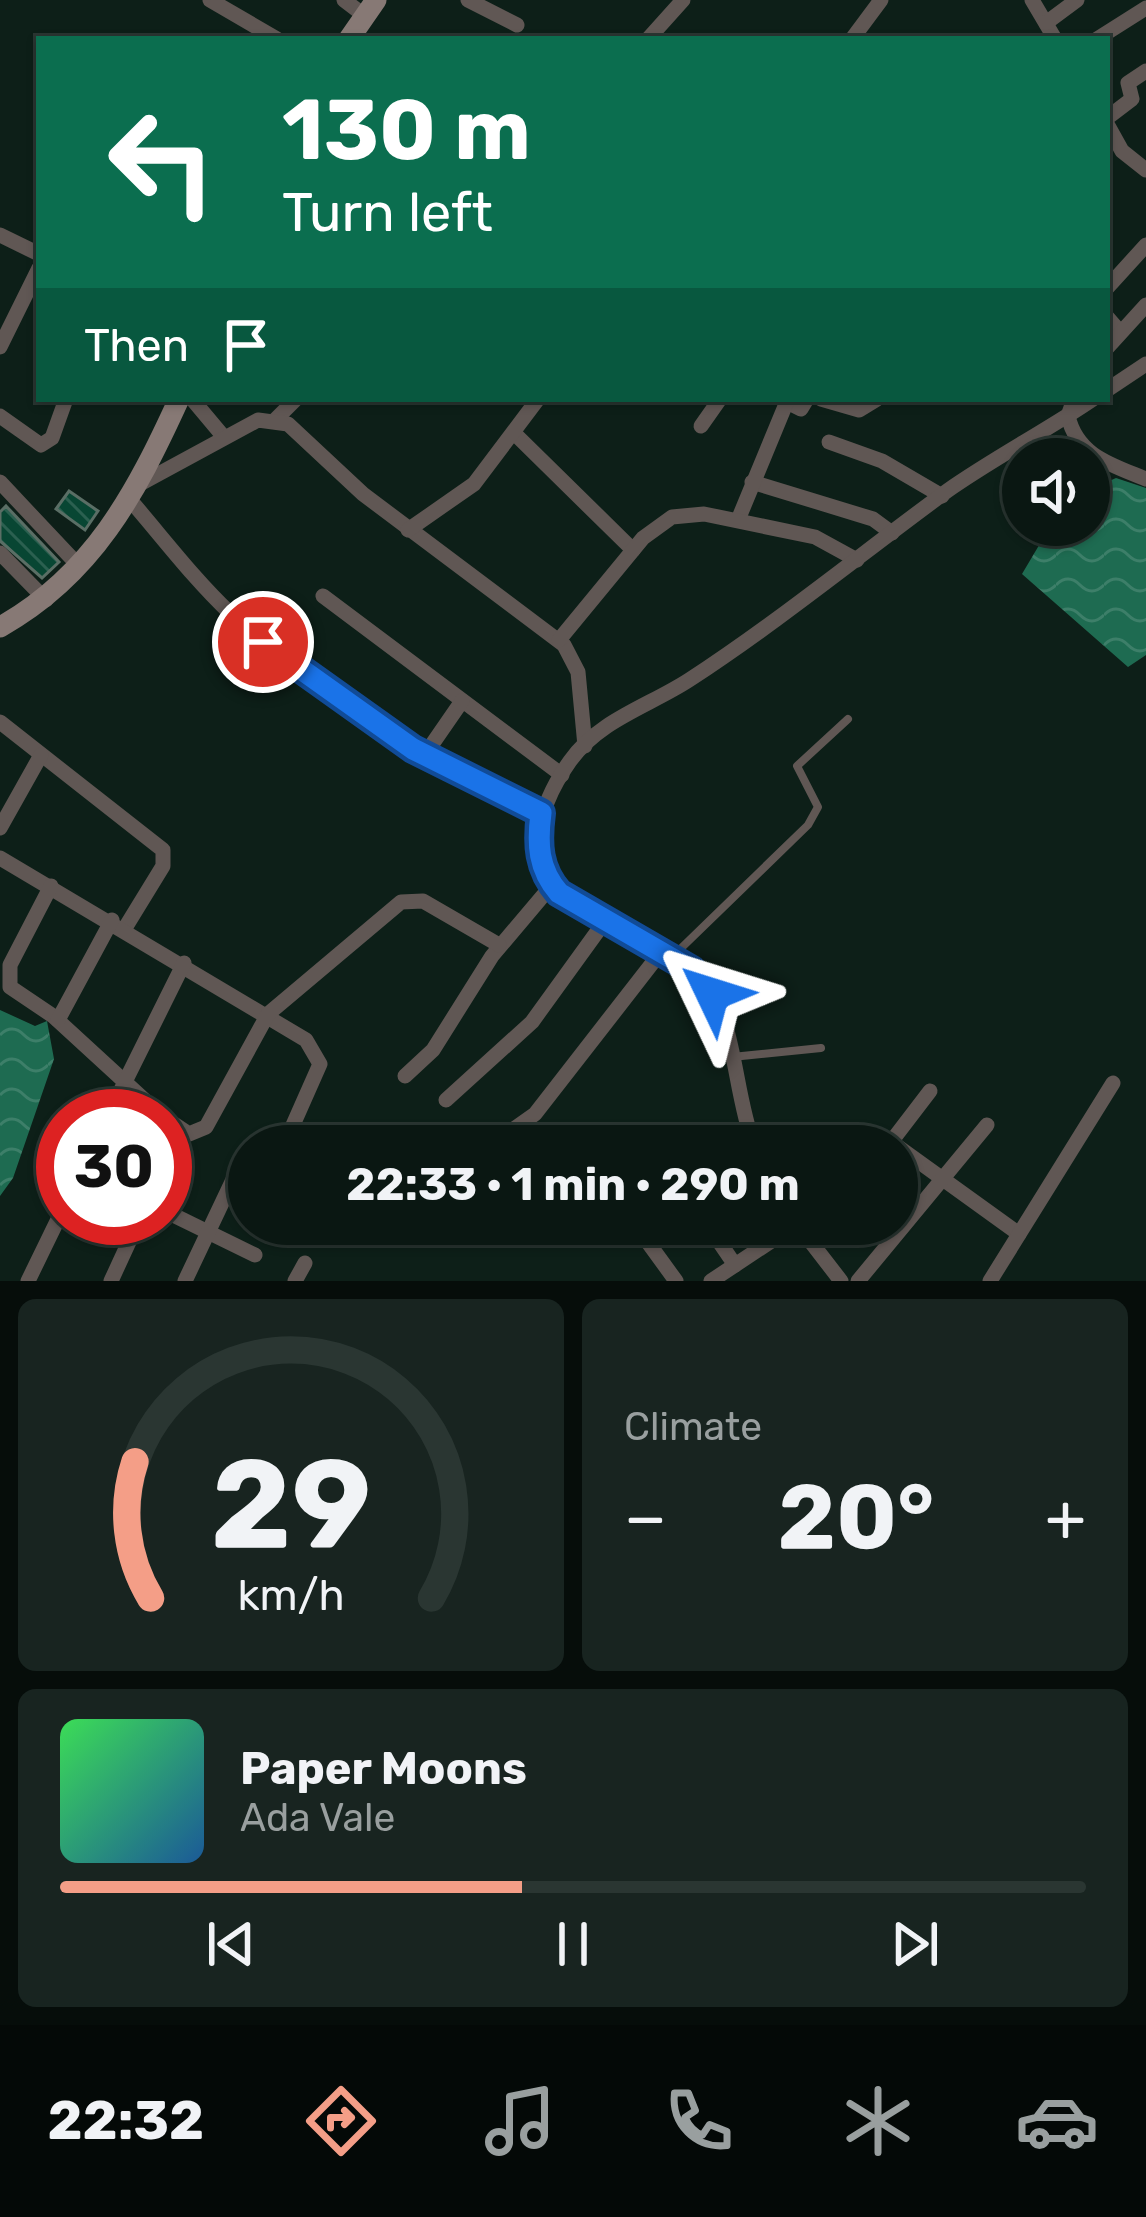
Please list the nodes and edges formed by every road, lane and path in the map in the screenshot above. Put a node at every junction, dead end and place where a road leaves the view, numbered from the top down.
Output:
1 (210, 0) edge
2 (344, 0) edge
3 (468, 0) edge
4 (683, 0) edge
5 (881, 0) edge
6 (1032, 0) edge
7 (1077, 0) edge
8 (370, 8) edge
9 (1146, 8) edge
10 (1046, 23) junction
11 (518, 26) dead end
12 (272, 36) edge
13 (351, 36) edge
14 (651, 36) edge
15 (854, 36) edge
16 (1053, 36) edge
17 (1102, 36) edge
18 (1146, 71) edge
19 (1110, 132) edge
20 (1110, 134) edge
21 (1144, 165) edge
22 (0, 236) edge
23 (1146, 245) edge
24 (36, 253) edge
25 (36, 274) edge
26 (1110, 285) edge
27 (1146, 305) edge
28 (1110, 320) edge
29 (1120, 332) junction
30 (1110, 344) edge
31 (0, 347) edge
32 (1146, 364) edge
33 (1110, 388) edge
34 (65, 402) edge
35 (177, 402) edge
36 (195, 402) edge
37 (293, 402) edge
38 (536, 402) edge
39 (717, 402) edge
40 (784, 402) edge
41 (830, 402) edge
42 (871, 402) edge
43 (1071, 407) edge
44 (0, 416) edge
45 (275, 419) junction
46 (700, 426) dead end
47 (514, 433) junction
48 (223, 436) junction
49 (829, 442) dead end
50 (1146, 479) edge
51 (752, 482) junction
52 (136, 493) junction
53 (4, 494) edge
54 (941, 496) junction
55 (738, 520) junction
56 (408, 530) junction
57 (892, 533) junction
58 (633, 550) junction
59 (0, 553) edge
60 (857, 560) junction
61 (79, 566) junction
62 (323, 596) dead end
63 (46, 600) junction
64 (0, 628) edge
65 (559, 640) junction
66 (462, 701) junction
67 (848, 719) dead end
68 (0, 722) edge
69 (584, 746) junction
70 (41, 755) junction
71 (424, 756) junction
72 (562, 775) junction
73 (541, 813) junction
74 (0, 827) edge
75 (0, 858) edge
76 (552, 885) junction
77 (51, 886) junction
78 (605, 921) junction
79 (118, 924) junction
80 (500, 946) junction
81 (666, 955) junction
82 (184, 963) junction
83 (5, 985) edge
84 (268, 1014) junction
85 (58, 1020) junction
86 (821, 1048) dead end
87 (731, 1057) junction
88 (405, 1076) dead end
89 (1113, 1083) dead end
90 (124, 1084) junction
91 (122, 1089) edge
92 (130, 1089) edge
93 (930, 1091) dead end
94 (446, 1100) dead end
95 (293, 1125) dead end
96 (520, 1125) edge
97 (749, 1125) edge
98 (907, 1125) edge
99 (986, 1125) dead end
100 (192, 1133) edge
101 (918, 1162) edge
102 (943, 1179) junction
103 (228, 1190) edge
104 (192, 1225) edge
105 (208, 1233) junction
106 (1019, 1234) junction
107 (46, 1245) edge
108 (128, 1245) edge
109 (650, 1245) edge
110 (722, 1245) edge
111 (772, 1245) edge
112 (817, 1245) edge
113 (254, 1255) dead end
114 (305, 1263) dead end
115 (736, 1265) junction
116 (28, 1281) edge
117 (111, 1281) edge
118 (185, 1281) edge
119 (295, 1281) edge
120 (676, 1281) edge
121 (711, 1281) edge
122 (841, 1281) edge
123 (858, 1281) edge
124 (990, 1281) edge

1 - 12 street
2 - 8 street
3 - 11 street
4 - 14 street
5 - 15 street
6 - 10 street
7 - 10 street
8 - 13 street
9 - 17 street
10 - 16 street
18 - 19 street
20 - 21 street
22 - 24 street
23 - 26 street
25 - 31 street
27 - 29 street
28 - 29 street
29 - 30 street
32 - 33 street
34 - 44 street
35 - 52 street
36 - 48 street
37 - 45 street
38 - 47 street
39 - 46 street
40 - 51 street
41 - 42 street
43 - 50 street
43 - 54 street
45 - 48 street
45 - 56 street
47 - 56 street
47 - 58 street
48 - 52 street
49 - 54 street
51 - 55 street
51 - 57 street
52 - 61 street
52 - 71 street
53 - 61 street
54 - 57 street
55 - 58 street
55 - 60 street
56 - 65 street
57 - 60 street
58 - 65 street
59 - 63 street
60 - 69 street
61 - 63 street
62 - 66 street
63 - 64 street
65 - 69 street
66 - 71 street
66 - 72 street
67 - 81 lane
68 - 70 street
69 - 72 street
70 - 74 street
70 - 79 street
71 - 73 street
72 - 73 street
73 - 76 street
75 - 77 street
76 - 78 street
76 - 80 street
77 - 79 street
77 - 83 street
78 - 81 street
78 - 94 street
79 - 82 street
79 - 85 street
80 - 84 street
80 - 88 street
81 - 87 street
81 - 96 street
82 - 84 street
82 - 90 street
83 - 85 street
84 - 95 street
84 - 100 street
85 - 90 street
86 - 87 lane
87 - 97 street
89 - 106 street
90 - 91 street
90 - 92 street
93 - 98 street
99 - 102 street
101 - 102 street
102 - 106 street
102 - 123 street
103 - 105 street
104 - 105 street
105 - 113 street
105 - 118 street
106 - 124 street
107 - 116 street
108 - 117 street
109 - 120 street
110 - 115 street
111 - 115 street
112 - 122 street
114 - 119 street
115 - 121 street

